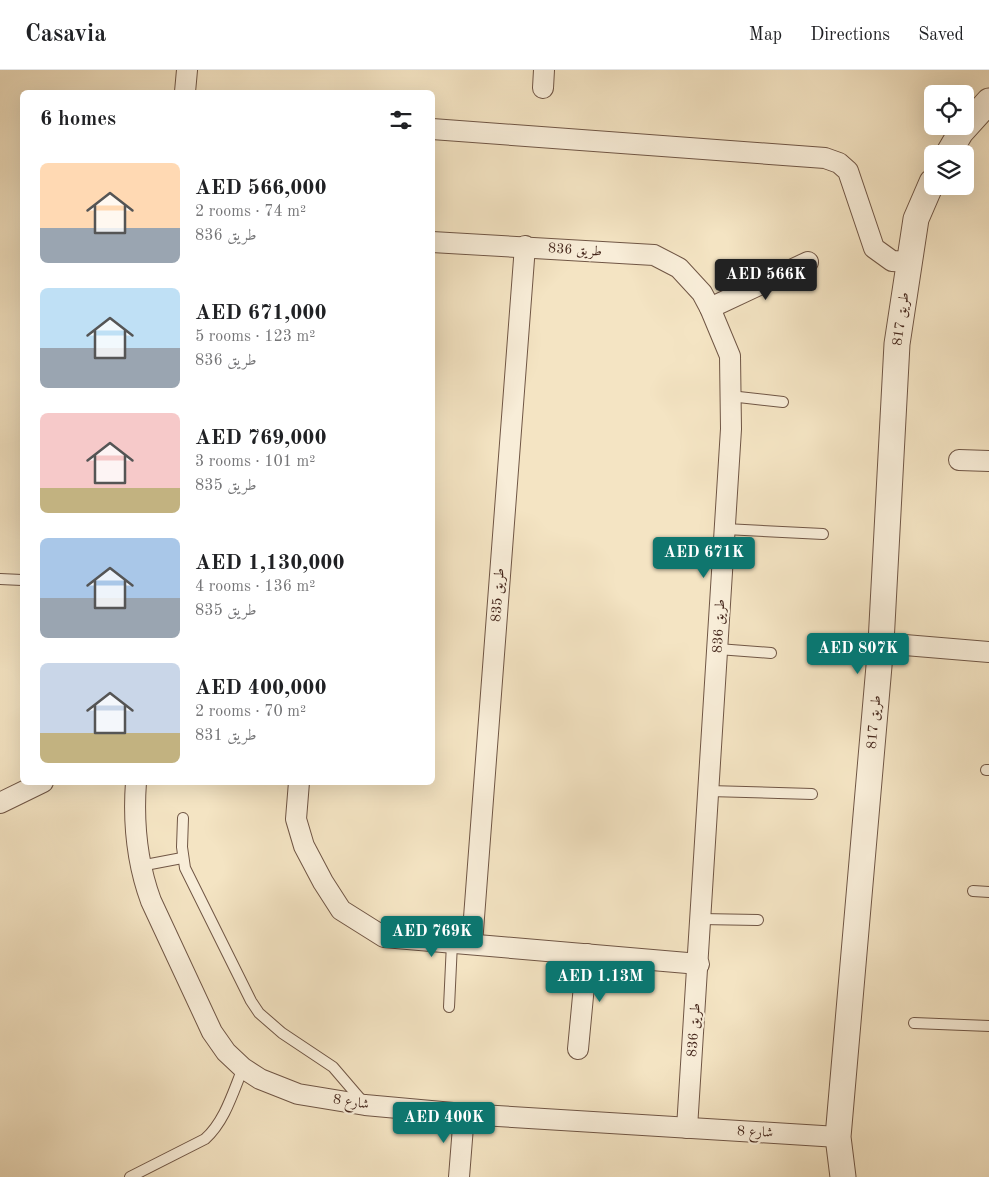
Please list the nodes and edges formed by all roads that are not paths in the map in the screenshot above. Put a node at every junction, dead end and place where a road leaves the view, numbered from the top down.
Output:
1 (187, 70) edge
2 (185, 90) edge
3 (989, 101) edge
4 (435, 129) edge
5 (953, 145) edge
6 (926, 195) edge
7 (435, 242) edge
8 (525, 246) junction
9 (808, 262) dead end
10 (910, 262) junction
11 (710, 308) junction
12 (730, 396) junction
13 (783, 402) dead end
14 (959, 460) dead end
15 (989, 461) edge
16 (725, 529) junction
17 (823, 534) dead end
18 (0, 579) edge
19 (20, 580) edge
20 (881, 643) junction
21 (718, 649) junction
22 (989, 652) edge
23 (771, 654) dead end
24 (37, 785) edge
25 (132, 785) edge
26 (299, 785) edge
27 (709, 790) junction
28 (812, 794) dead end
29 (0, 803) edge
30 (183, 818) dead end
31 (182, 858) junction
32 (140, 866) junction
33 (973, 892) dead end
34 (989, 892) edge
35 (701, 919) junction
36 (758, 920) dead end
37 (452, 942) junction
38 (472, 944) junction
39 (587, 954) junction
40 (699, 964) junction
41 (449, 1007) dead end
42 (914, 1023) dead end
43 (989, 1026) edge
44 (578, 1049) dead end
45 (243, 1068) junction
46 (365, 1105) junction
47 (464, 1114) junction
48 (687, 1128) junction
49 (838, 1137) junction
50 (130, 1177) edge
51 (459, 1177) edge
52 (843, 1177) edge

1 - 2 street
3 - 5 street
4 - 10 street
6 - 10 street, طريق 817
7 - 8 street, طريق 836
8 - 11 street, طريق 836
8 - 38 street, طريق 835
9 - 11 street
10 - 20 street, طريق 817
11 - 12 street, طريق 836
12 - 13 lane
12 - 16 street, طريق 836
14 - 15 street
16 - 17 lane
16 - 21 street, طريق 836
18 - 19 lane
20 - 22 street
20 - 49 street, طريق 817
21 - 23 lane
21 - 27 street, طريق 836
24 - 29 street
25 - 32 street, شارع 8
26 - 37 street
27 - 28 lane
27 - 35 street, طريق 836
30 - 31 lane
31 - 32 lane
31 - 46 lane
32 - 45 street, شارع 8
33 - 34 lane
35 - 36 lane
35 - 40 street, طريق 836
37 - 38 street
37 - 41 lane
38 - 39 street
39 - 40 street
39 - 44 street
40 - 48 street, طريق 836
42 - 43 lane
45 - 46 street, شارع 8
45 - 50 lane
46 - 47 street, شارع 8
47 - 48 street, شارع 8
47 - 51 street
48 - 49 street, شارع 8
49 - 52 street, طريق 817

